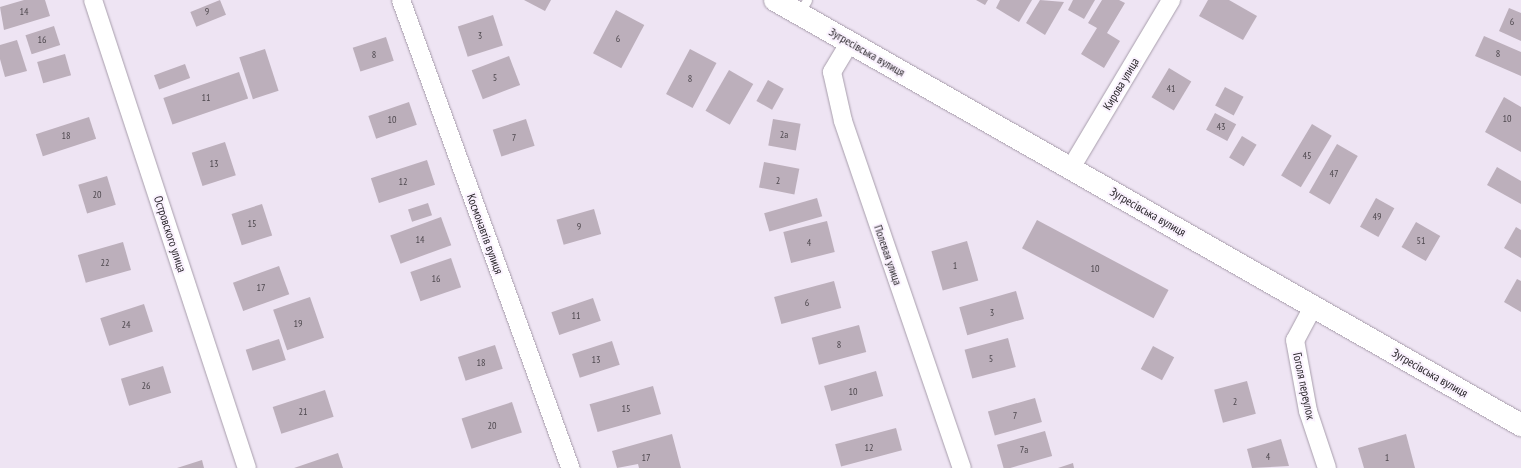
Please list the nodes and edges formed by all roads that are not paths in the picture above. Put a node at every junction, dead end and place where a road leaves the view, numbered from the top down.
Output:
1 (93, 0) edge
2 (401, 0) edge
3 (775, 0) edge
4 (1171, 0) edge
5 (803, 7) edge
6 (850, 42) junction
7 (1071, 168) junction
8 (1314, 306) junction
9 (1521, 425) edge
10 (247, 468) edge
11 (570, 468) edge
12 (962, 468) edge
13 (1327, 468) edge

1 - 10 street, Островского улица
2 - 11 street, Космонавтів вулиця
3 - 5 street, Зугресівська вулиця
4 - 7 street, Кирова улица
5 - 6 street, Зугресівська вулиця
6 - 7 street, Зугресівська вулиця
6 - 12 street, Полевая улица
7 - 8 street, Зугресівська вулиця
8 - 9 street, Зугресівська вулиця
8 - 13 street, Гоголя переулок

